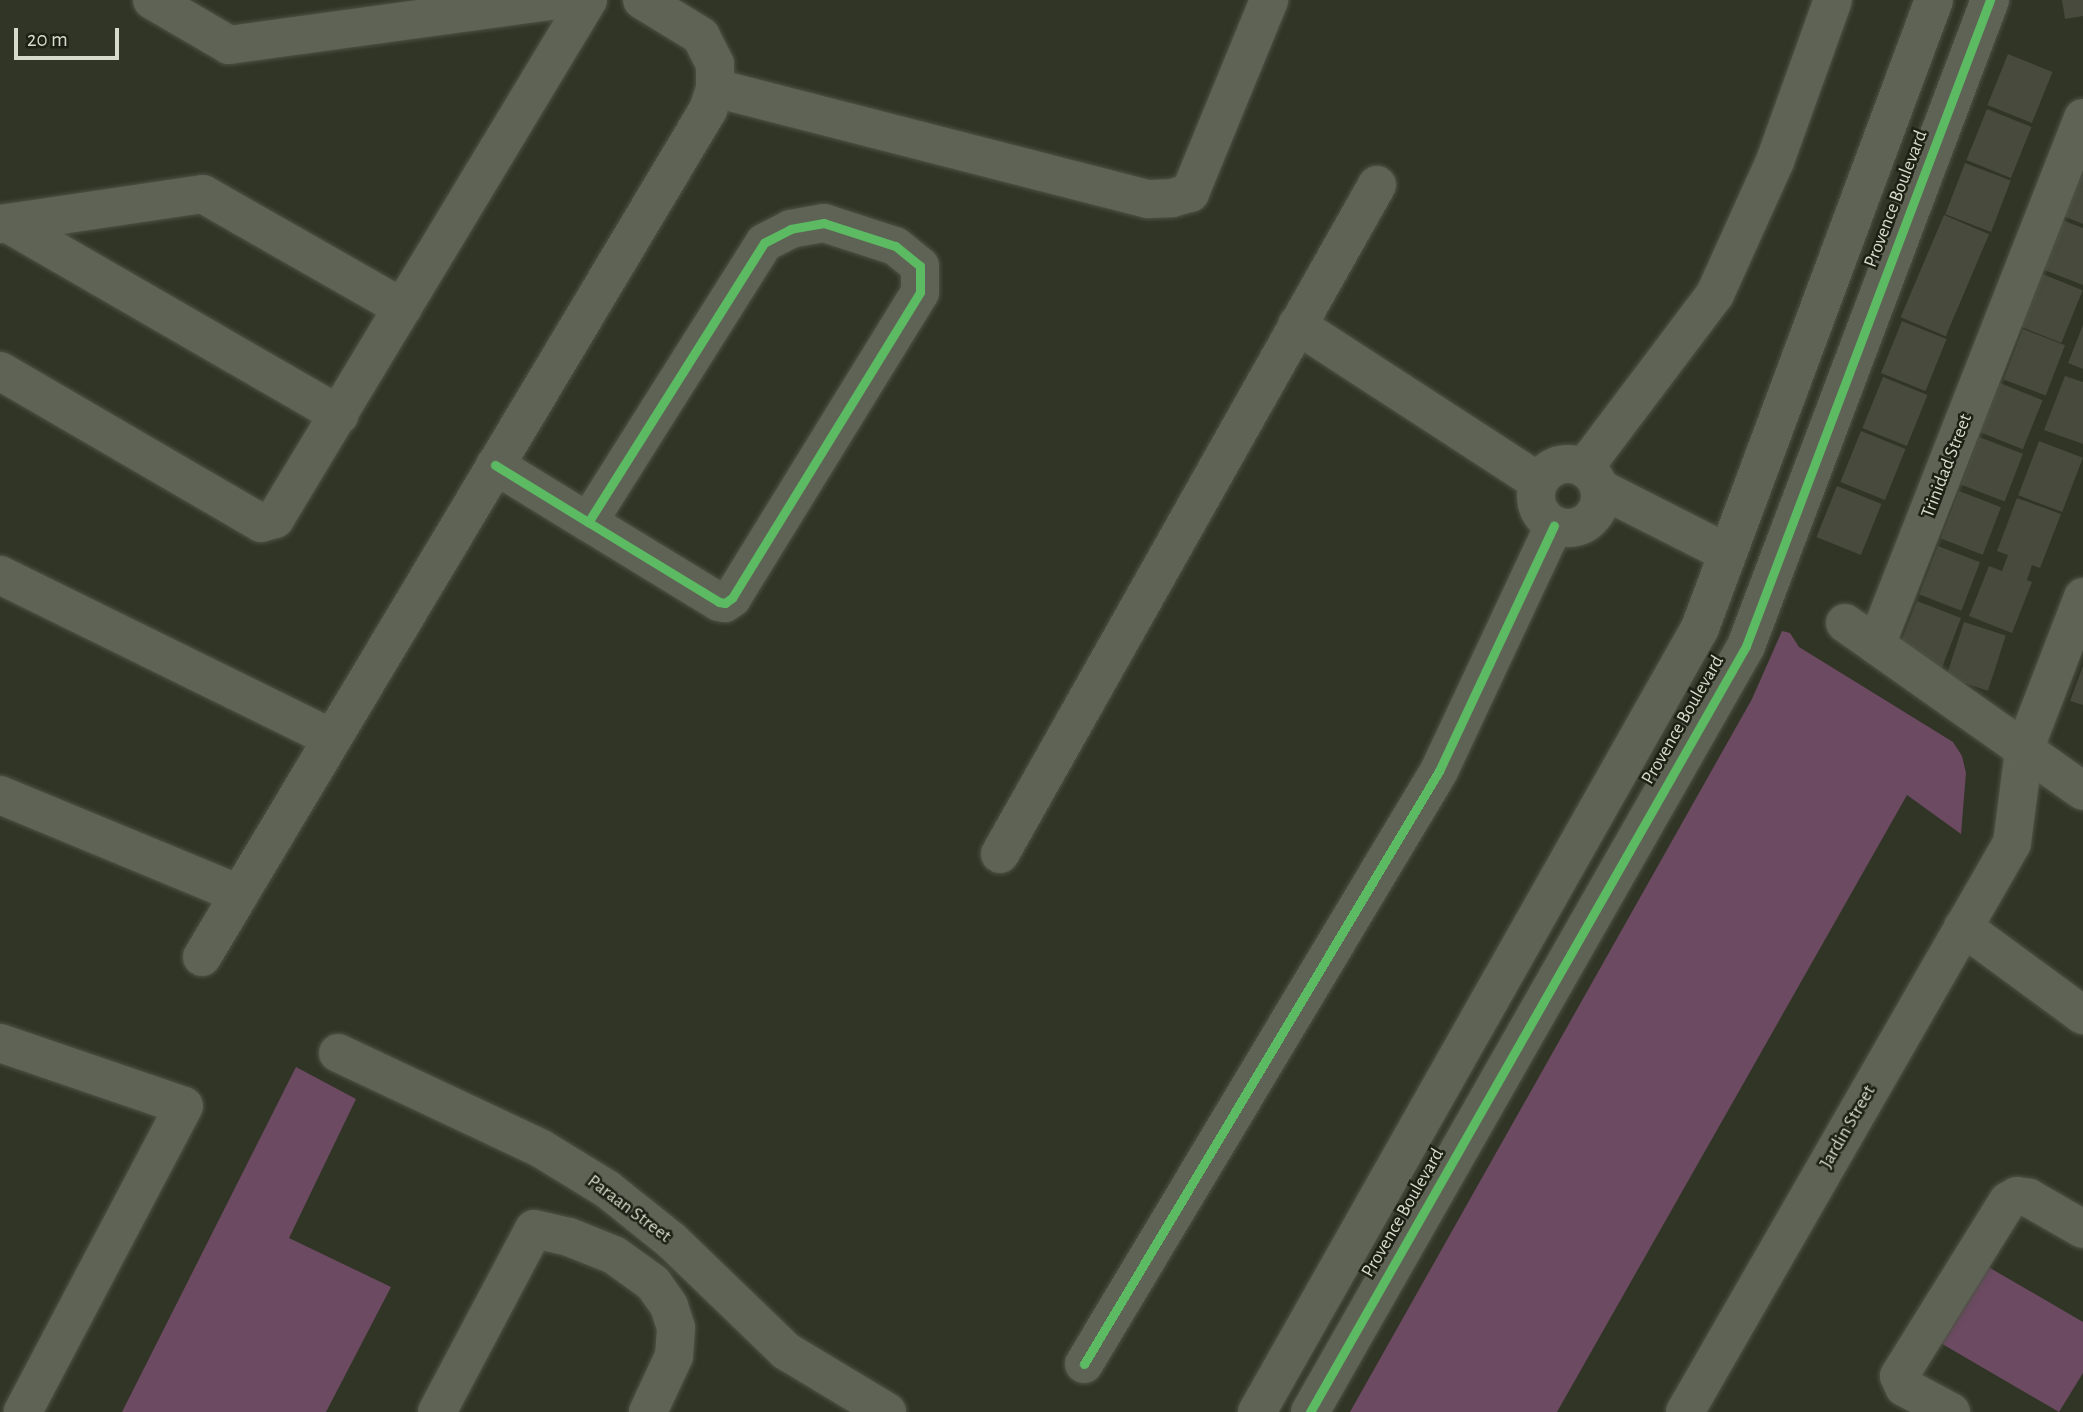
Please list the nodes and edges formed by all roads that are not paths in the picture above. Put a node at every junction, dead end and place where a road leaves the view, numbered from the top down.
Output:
1 (152, 0) edge
2 (380, 0) edge
3 (558, 0) edge
4 (588, 0) edge
5 (642, 0) edge
6 (1269, 0) edge
7 (1833, 0) edge
8 (1934, 0) edge
9 (1990, 0) edge
10 (415, 21) junction
11 (715, 88) junction
12 (2083, 118) edge
13 (1377, 186) dead end
14 (3, 223) edge
15 (403, 308) junction
16 (1297, 325) junction
17 (0, 371) edge
18 (339, 415) junction
19 (495, 465) junction
20 (1591, 478) junction
21 (1539, 482) junction
22 (589, 522) junction
23 (1554, 526) junction
24 (1727, 553) junction
25 (0, 576) edge
26 (2083, 597) edge
27 (1845, 623) dead end
28 (1700, 628) junction
29 (1877, 645) junction
30 (1746, 646) junction
31 (331, 738) junction
32 (2024, 750) junction
33 (2083, 792) edge
34 (0, 795) edge
35 (1000, 854) dead end
36 (239, 894) junction
37 (1963, 927) junction
38 (202, 957) dead end
39 (2083, 1015) edge
40 (0, 1043) edge
41 (338, 1054) dead end
42 (2083, 1230) edge
43 (1084, 1364) dead end
44 (23, 1412) edge
45 (437, 1412) edge
46 (648, 1412) edge
47 (887, 1412) edge
48 (1257, 1412) edge
49 (1310, 1412) edge
50 (1685, 1412) edge
51 (1951, 1412) edge

1 - 10 street
2 - 10 street
3 - 10 street
4 - 15 street
5 - 11 street
6 - 11 street
7 - 20 street
8 - 24 street, Provence Boulevard
9 - 30 street, Provence Boulevard
11 - 19 street
12 - 29 street, Trinidad Street
13 - 16 street
14 - 15 street
14 - 18 street
15 - 18 street
16 - 21 street
16 - 35 street
17 - 18 street
19 - 22 street
19 - 31 street
20 - 21 street
20 - 23 street
20 - 24 street
21 - 23 street
22 - 22 street
23 - 43 street
24 - 28 street, Provence Boulevard
25 - 31 street
26 - 32 street
27 - 29 street
28 - 30 street
28 - 48 street, Provence Boulevard
29 - 32 street
30 - 49 street, Provence Boulevard
31 - 36 street
32 - 33 street
32 - 37 street, Jardin Street
34 - 36 street
36 - 38 street
37 - 39 street
37 - 50 street, Jardin Street
40 - 44 street
41 - 47 street, Paraan Street
42 - 51 street
45 - 46 street

